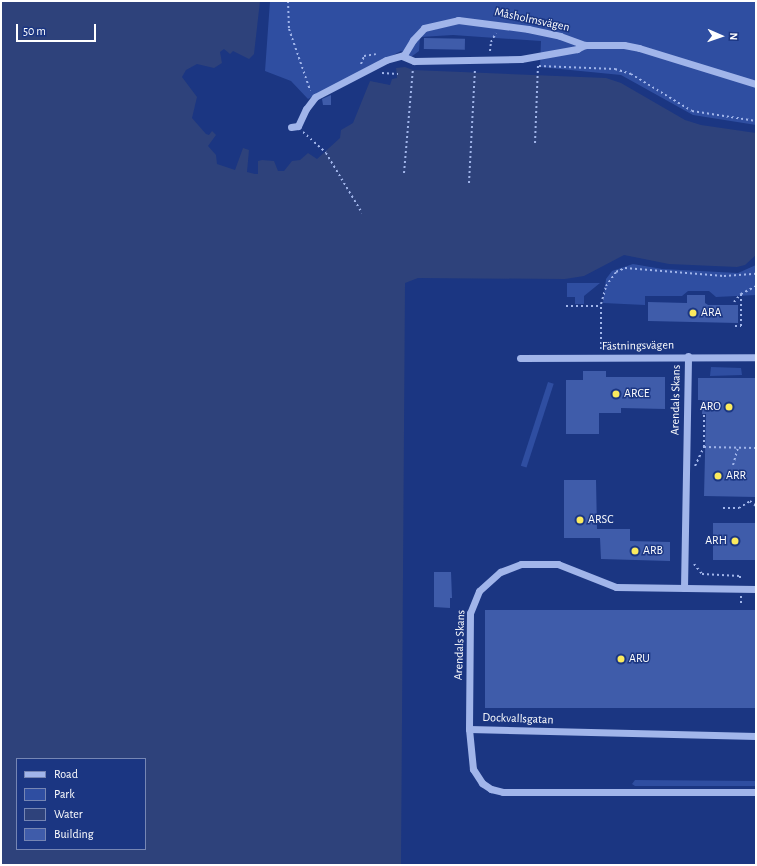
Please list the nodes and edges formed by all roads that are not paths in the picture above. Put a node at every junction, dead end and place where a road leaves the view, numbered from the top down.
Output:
1 (585, 45) junction
2 (402, 56) junction
3 (756, 84) edge
4 (295, 127) road end
5 (688, 356) junction
6 (756, 357) edge
7 (520, 358) dead end
8 (684, 588) junction
9 (756, 589) edge
10 (469, 728) junction
11 (756, 736) edge
12 (756, 792) edge

1 - 2 street
1 - 2 street, Måsholmsvägen
1 - 3 street, Måsholmsvägen
2 - 4 street
5 - 6 street, Fästningsvägen
5 - 7 street, Fästningsvägen
5 - 8 street, Arendals Skans
8 - 9 street, Arendals Skans
8 - 10 street, Arendals Skans
10 - 11 street, Dockvallsgatan
10 - 12 street, Dockvallsgatan

